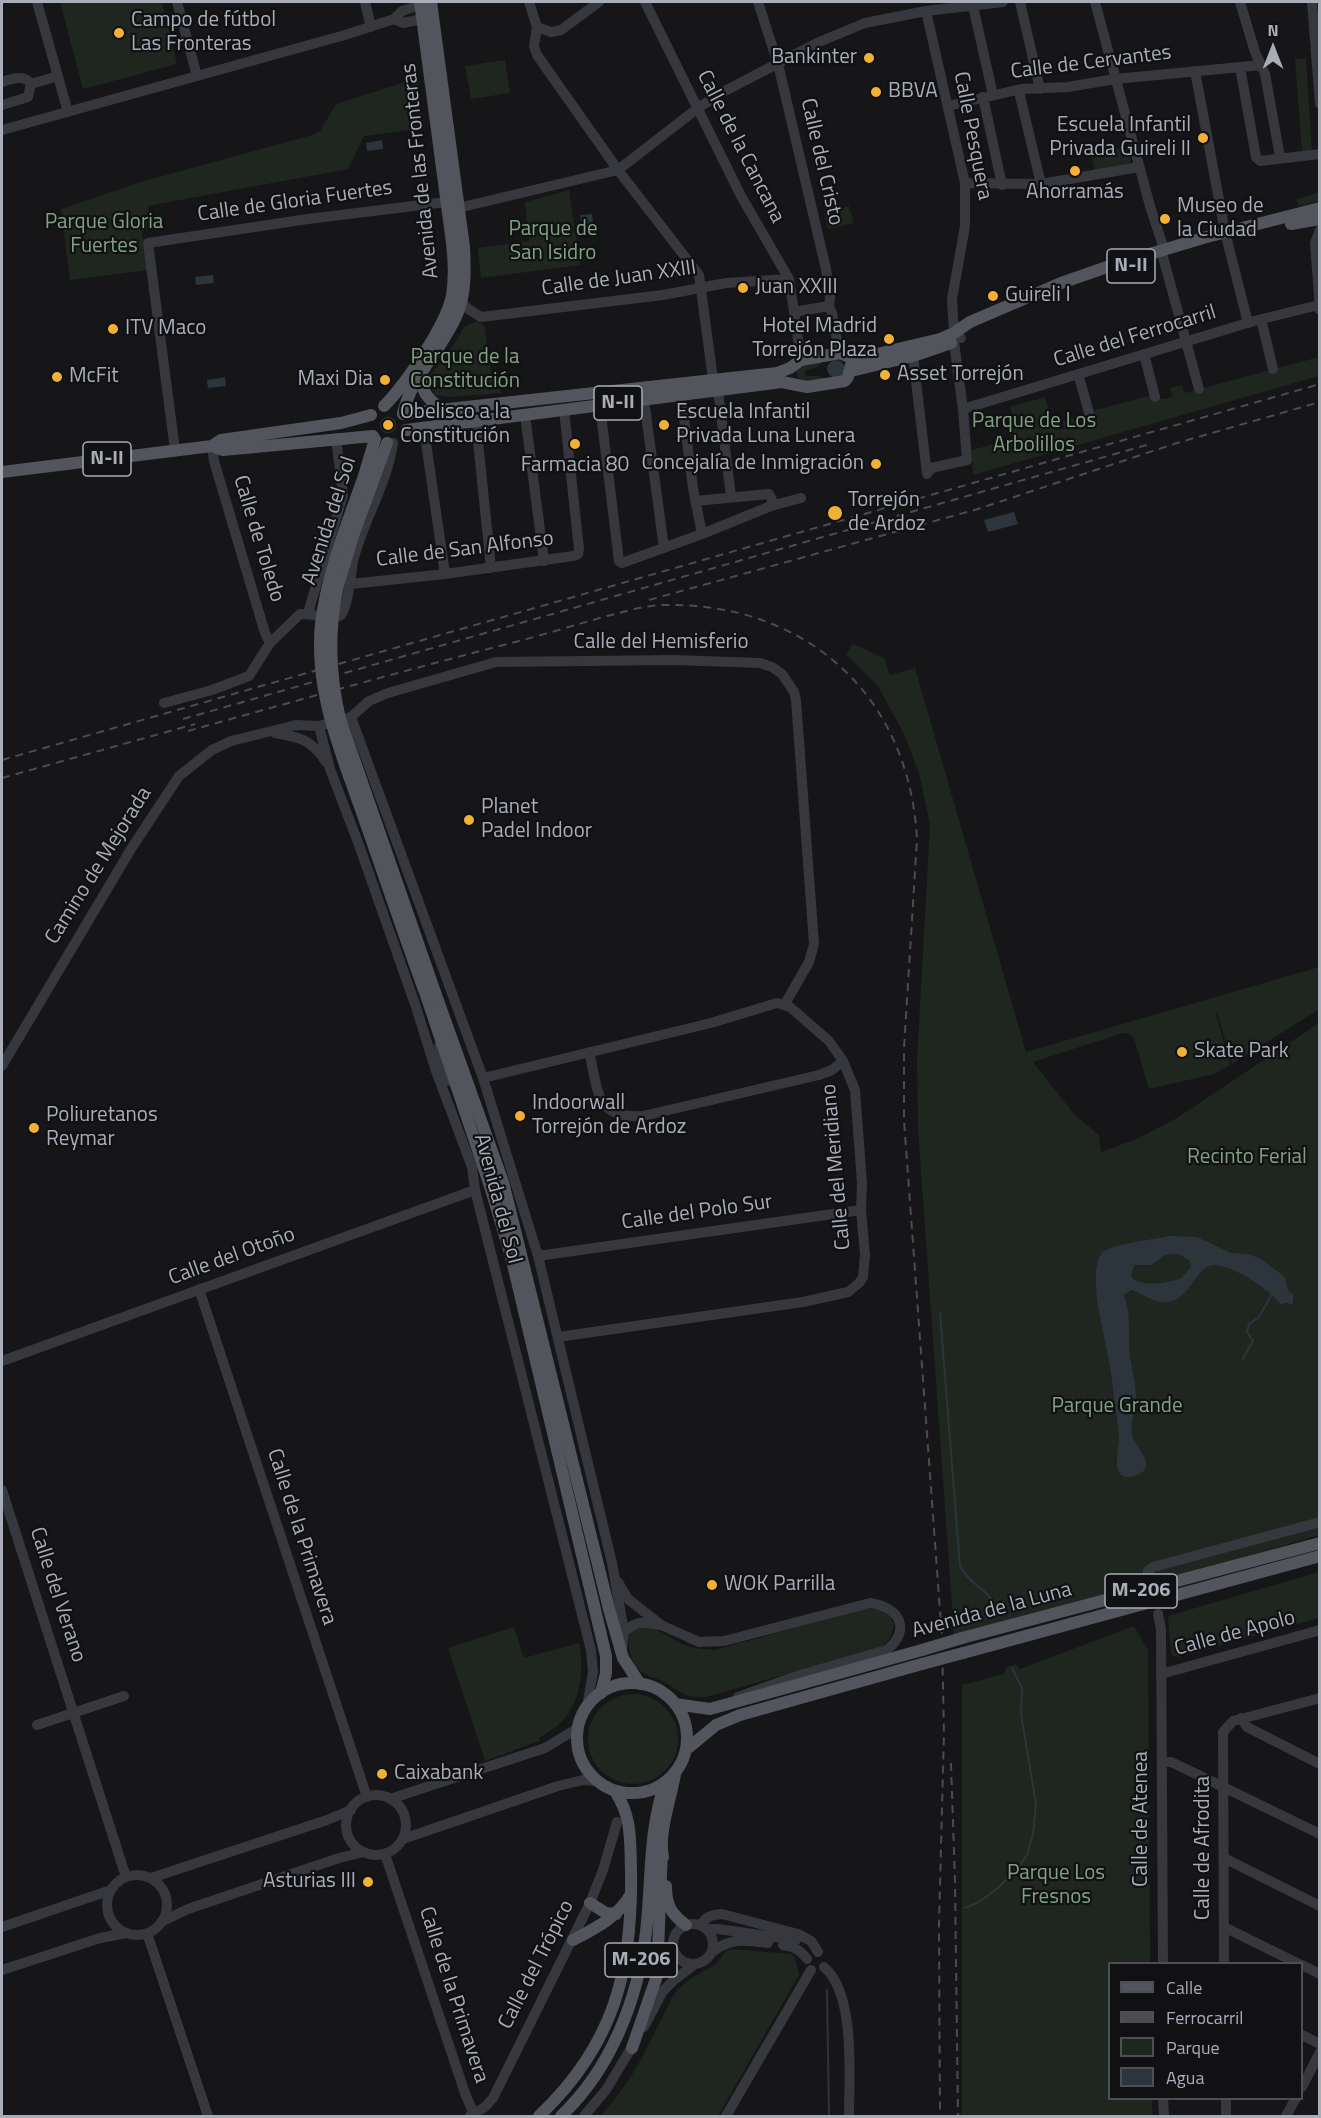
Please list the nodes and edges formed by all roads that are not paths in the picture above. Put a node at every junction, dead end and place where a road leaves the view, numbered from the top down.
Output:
1 (38, 2) edge
2 (177, 2) edge
3 (365, 2) edge
4 (530, 2) edge
5 (599, 2) edge
6 (645, 2) edge
7 (758, 2) edge
8 (1003, 2) edge
9 (1020, 2) edge
10 (1095, 2) edge
11 (1240, 2) edge
12 (1312, 2) edge
13 (973, 6) junction
14 (427, 8) edge
15 (926, 11) junction
16 (371, 27) junction
17 (537, 27) junction
18 (1255, 52) junction
19 (778, 64) junction
20 (1262, 65) junction
21 (1240, 67) junction
22 (1195, 71) junction
23 (57, 76) junction
24 (197, 76) junction
25 (1115, 79) junction
26 (2, 82) edge
27 (31, 84) junction
28 (1319, 87) edge
29 (1021, 89) junction
30 (1040, 89) junction
31 (988, 96) junction
32 (1320, 104) edge
33 (2, 105) edge
34 (948, 106) junction
35 (698, 108) junction
36 (68, 112) junction
37 (2, 130) edge
38 (1320, 154) edge
39 (1280, 157) junction
40 (1139, 167) junction
41 (618, 170) junction
42 (965, 183) junction
43 (1041, 184) junction
44 (1002, 185) junction
45 (452, 205) junction
46 (1318, 214) edge
47 (1320, 230) edge
48 (1226, 236) junction
49 (1163, 253) junction
50 (789, 279) junction
51 (701, 288) junction
52 (461, 301) junction
53 (1319, 305) edge
54 (829, 306) junction
55 (1320, 310) edge
56 (794, 312) junction
57 (1261, 319) junction
58 (1248, 322) junction
59 (954, 337) junction
60 (1186, 342) junction
61 (834, 354) junction
62 (1144, 354) junction
63 (913, 356) junction
64 (849, 357) junction
65 (801, 360) junction
66 (790, 368) junction
67 (1273, 369) dead end
68 (851, 371) junction
69 (421, 373) junction
70 (1078, 374) junction
71 (794, 384) junction
72 (715, 385) junction
73 (1199, 389) dead end
74 (681, 395) junction
75 (1155, 397) dead end
76 (644, 400) junction
77 (384, 406) junction
78 (600, 406) junction
79 (441, 409) junction
80 (963, 409) junction
81 (564, 410) junction
82 (403, 414) junction
83 (525, 415) junction
84 (371, 416) junction
85 (1090, 416) dead end
86 (476, 422) junction
87 (420, 428) junction
88 (406, 430) junction
89 (336, 438) junction
90 (382, 440) junction
91 (212, 446) junction
92 (175, 450) junction
93 (2, 472) edge
94 (731, 497) junction
95 (801, 498) dead end
96 (695, 501) junction
97 (771, 506) junction
98 (702, 534) junction
99 (664, 548) junction
100 (544, 561) junction
101 (491, 568) junction
102 (445, 574) junction
103 (351, 584) junction
104 (308, 614) junction
105 (270, 643) junction
106 (164, 703) dead end
107 (351, 717) junction
108 (320, 726) junction
109 (269, 732) junction
110 (330, 769) junction
111 (431, 996) junction
112 (785, 1004) junction
113 (435, 1024) junction
114 (590, 1052) junction
115 (843, 1061) junction
116 (2, 1066) edge
117 (483, 1078) junction
118 (462, 1139) junction
119 (475, 1190) junction
120 (861, 1210) junction
121 (538, 1256) junction
122 (199, 1289) junction
123 (558, 1337) junction
124 (2, 1361) edge
125 (2, 1490) edge
126 (1320, 1522) edge
127 (1320, 1543) edge
128 (1320, 1556) edge
129 (614, 1577) junction
130 (1148, 1579) dead end
131 (1158, 1614) dead end
132 (661, 1625) junction
133 (1320, 1630) edge
134 (624, 1632) junction
135 (621, 1652) junction
136 (1161, 1674) junction
137 (640, 1684) junction
138 (601, 1693) junction
139 (124, 1696) dead end
140 (1320, 1698) edge
141 (675, 1704) junction
142 (587, 1706) junction
143 (710, 1709) junction
144 (75, 1713) junction
145 (1241, 1718) junction
146 (37, 1725) dead end
147 (578, 1728) junction
148 (687, 1749) junction
149 (1161, 1762) junction
150 (1320, 1764) edge
151 (675, 1773) junction
152 (597, 1781) junction
153 (665, 1783) junction
154 (1223, 1787) junction
155 (615, 1791) junction
156 (367, 1797) junction
157 (390, 1799) junction
158 (351, 1809) junction
159 (616, 1822) dead end
160 (1320, 1834) edge
161 (403, 1839) junction
162 (662, 1850) junction
163 (364, 1852) junction
164 (385, 1854) junction
165 (1224, 1858) junction
166 (126, 1877) junction
167 (151, 1878) junction
168 (111, 1890) junction
169 (631, 1893) junction
170 (590, 1903) junction
171 (1320, 1906) edge
172 (616, 1914) junction
173 (161, 1922) junction
174 (686, 1925) junction
175 (2, 1927) edge
176 (704, 1927) junction
177 (1224, 1927) junction
178 (127, 1933) junction
179 (147, 1933) junction
180 (573, 1940) junction
181 (712, 1952) junction
182 (813, 1954) junction
183 (1163, 1962) edge
184 (1224, 1962) edge
185 (1296, 1962) edge
186 (695, 1964) junction
187 (1303, 1966) edge
188 (824, 1967) junction
189 (2, 1970) edge
190 (811, 1970) junction
191 (1320, 1974) edge
192 (1303, 2036) edge
193 (1320, 2044) edge
194 (632, 2048) junction
195 (1320, 2052) edge
196 (1303, 2085) edge
197 (1164, 2100) edge
198 (1226, 2100) edge
199 (1295, 2100) edge
200 (472, 2115) edge
201 (208, 2116) edge
202 (538, 2116) edge
203 (561, 2116) edge
204 (584, 2116) edge
205 (726, 2116) edge
206 (849, 2116) edge
207 (1164, 2116) edge
208 (1226, 2116) edge
209 (1286, 2116) edge

1 - 23 street
2 - 24 street
3 - 16 street
4 - 17 street
5 - 17 street
6 - 35 street, Calle de la Cancana
7 - 19 street, Calle del Cristo
8 - 13 street
9 - 30 street
10 - 25 street
11 - 18 street
12 - 28 street
13 - 15 street
13 - 31 street
14 - 16 street
14 - 45 main road, Avenida de las Fronteras
15 - 19 street
15 - 34 street, Calle Pesquera
16 - 24 street
17 - 41 street
18 - 20 street
18 - 21 street
19 - 35 street
19 - 54 street, Calle del Cristo
20 - 21 street, Calle de Cervantes
20 - 39 street
21 - 22 street, Calle de Cervantes
21 - 39 street
22 - 25 street, Calle de Cervantes
22 - 48 street
23 - 27 street
23 - 36 street
24 - 36 street
25 - 30 street, Calle de Cervantes
25 - 40 street
26 - 27 street
27 - 33 street
28 - 32 street
29 - 30 street, Calle de Cervantes
29 - 31 street, Calle de Cervantes
29 - 43 street
31 - 34 street, Calle de Cervantes
31 - 44 street
34 - 42 street, Calle Pesquera
35 - 41 street
35 - 50 street, Calle de la Cancana
36 - 37 street
38 - 39 street
40 - 43 street
40 - 49 street
41 - 45 street, Calle de Gloria Fuertes
41 - 51 street
42 - 44 street
42 - 59 street, Calle Pesquera
43 - 44 street
45 - 52 main road, Avenida de las Fronteras
45 - 77 main road, Avenida de las Fronteras
45 - 92 street, Calle de Gloria Fuertes
46 - 48 main road, N-II
47 - 53 street
48 - 49 main road, N-II
48 - 58 street
49 - 59 main road, N-II
49 - 60 street
50 - 51 street, Calle de Juan XXIII
50 - 56 street, Calle de la Cancana
51 - 52 street, Calle de Juan XXIII
51 - 72 street
52 - 69 main road, Avenida de las Fronteras
53 - 55 street
53 - 57 street, Calle del Ferrocarril
54 - 56 street
54 - 61 street, Calle del Cristo
56 - 65 street, Calle de la Cancana
57 - 58 street, Calle del Ferrocarril
57 - 67 street
58 - 60 street, Calle del Ferrocarril
59 - 63 main road, N-II
59 - 64 main road, N-II
59 - 80 street, Calle Pesquera
60 - 62 street, Calle del Ferrocarril
60 - 73 street
61 - 64 main road, N-II
61 - 65 main road, N-II
62 - 70 street, Calle del Ferrocarril
62 - 75 street
63 - 68 main road, N-II
63 - 80 street, Calle Pesquera
64 - 68 main road
65 - 66 main road, N-II
66 - 71 main road
66 - 72 main road, N-II
68 - 71 main road, N-II
69 - 79 main road
69 - 82 main road, Avenida de las Fronteras
70 - 80 street, Calle del Ferrocarril
70 - 85 street
71 - 72 main road, N-II
72 - 74 main road, N-II
72 - 79 main road, N-II
72 - 94 street
74 - 76 main road, N-II
74 - 96 street
76 - 78 main road, N-II
76 - 99 street
77 - 82 main road, N-II
77 - 84 main road, N-II
78 - 81 main road, N-II
78 - 99 street
79 - 82 main road, N-II
81 - 83 main road, N-II
81 - 100 street, Calle de San Alfonso
82 - 88 main road
83 - 86 main road, N-II
83 - 100 street
84 - 90 main road
84 - 91 main road, N-II
86 - 87 main road, N-II
86 - 101 street
87 - 88 main road, N-II
87 - 102 street
88 - 90 main road
89 - 90 main road, N-II
89 - 91 main road, N-II
89 - 104 street
90 - 103 street
90 - 111 main road, Avenida del Sol, bridge
91 - 92 main road, N-II
91 - 105 street, Calle de Toledo
92 - 93 main road, N-II
94 - 96 street
94 - 97 street
95 - 97 street
96 - 98 street
97 - 98 street
98 - 99 street
100 - 101 street, Calle de San Alfonso
101 - 102 street, Calle de San Alfonso
102 - 103 street, Calle de San Alfonso
103 - 104 street
104 - 105 street
105 - 106 street
107 - 108 street
107 - 112 street, Calle del Hemisferio
107 - 117 street, Avenida del Sol
108 - 109 street, Camino de Mejorada
108 - 110 street, Avenida del Sol
109 - 110 street, Camino de Mejorada
109 - 116 street, Camino de Mejorada
110 - 118 street, Avenida del Sol
111 - 113 main road, Avenida del Sol
111 - 135 main road, Avenida del Sol
112 - 114 street
112 - 115 street, Calle del Meridiano
113 - 118 street
113 - 138 main road, Avenida del Sol
114 - 115 street
114 - 117 street
115 - 120 street, Calle del Meridiano
117 - 121 street, Avenida del Sol
118 - 119 street, Avenida del Sol
119 - 122 street, Calle del Otoño
119 - 142 street, Avenida del Sol
120 - 121 street, Calle del Polo Sur
120 - 123 street, Calle del Meridiano
121 - 123 street, Avenida del Sol
122 - 124 street, Calle del Otoño
122 - 156 street, Calle de la Primavera
123 - 129 street, Avenida del Sol
125 - 144 street, Calle del Verano
126 - 130 street
127 - 143 main road, Avenida de la Luna / M-206, bridge
128 - 148 main road, Avenida de la Luna / M-206, bridge
129 - 132 street
129 - 134 street, Avenida del Sol
131 - 136 street, Calle de Atenea
132 - 134 street
132 - 143 street
133 - 136 street, Calle de Apolo
134 - 135 street, Avenida del Sol
135 - 137 main road, Avenida del Sol
136 - 149 street, Calle de Atenea
137 - 138 main road, M-206
137 - 141 main road, M-206
138 - 142 main road, M-206
139 - 144 street
140 - 145 street
141 - 143 main road, Avenida de la Luna / M-206
141 - 148 main road
142 - 147 main road, M-206
144 - 146 street
144 - 166 street, Calle del Verano
145 - 150 street
145 - 154 street, Calle de Afrodita
147 - 152 main road, M-206
147 - 157 street
148 - 151 main road, M-206
149 - 154 street
149 - 183 street, Calle de Atenea
151 - 153 main road, M-206
151 - 162 main road
152 - 155 main road, M-206
152 - 161 street
153 - 155 main road, M-206
153 - 203 main road, M-206
154 - 160 street
154 - 165 street, Calle de Afrodita
155 - 169 main road, M-206
156 - 157 street
156 - 158 street
157 - 161 street
158 - 163 street
158 - 167 street
159 - 170 street, Calle del Trópico
161 - 164 street
162 - 174 main road
162 - 194 main road
163 - 164 street
163 - 173 street
164 - 200 street, Calle de la Primavera
165 - 171 street
165 - 177 street, Calle de Afrodita
166 - 167 street
166 - 168 street
167 - 173 street
168 - 175 street
168 - 178 street
169 - 172 main road
169 - 202 main road, M-206
170 - 172 main road
170 - 180 street, Calle del Trópico
172 - 180 main road
173 - 179 street
174 - 176 street
174 - 186 street
176 - 181 street
176 - 182 street
177 - 184 street, Calle de Afrodita
177 - 185 street
178 - 179 street
178 - 189 street
179 - 201 street
180 - 200 street, Calle del Trópico
181 - 182 street
181 - 186 street
182 - 188 street
182 - 190 street
186 - 194 street
187 - 191 street
188 - 190 street
188 - 206 street
190 - 205 street
192 - 193 street
194 - 204 street
195 - 196 street
197 - 207 street
198 - 208 street
199 - 209 street

